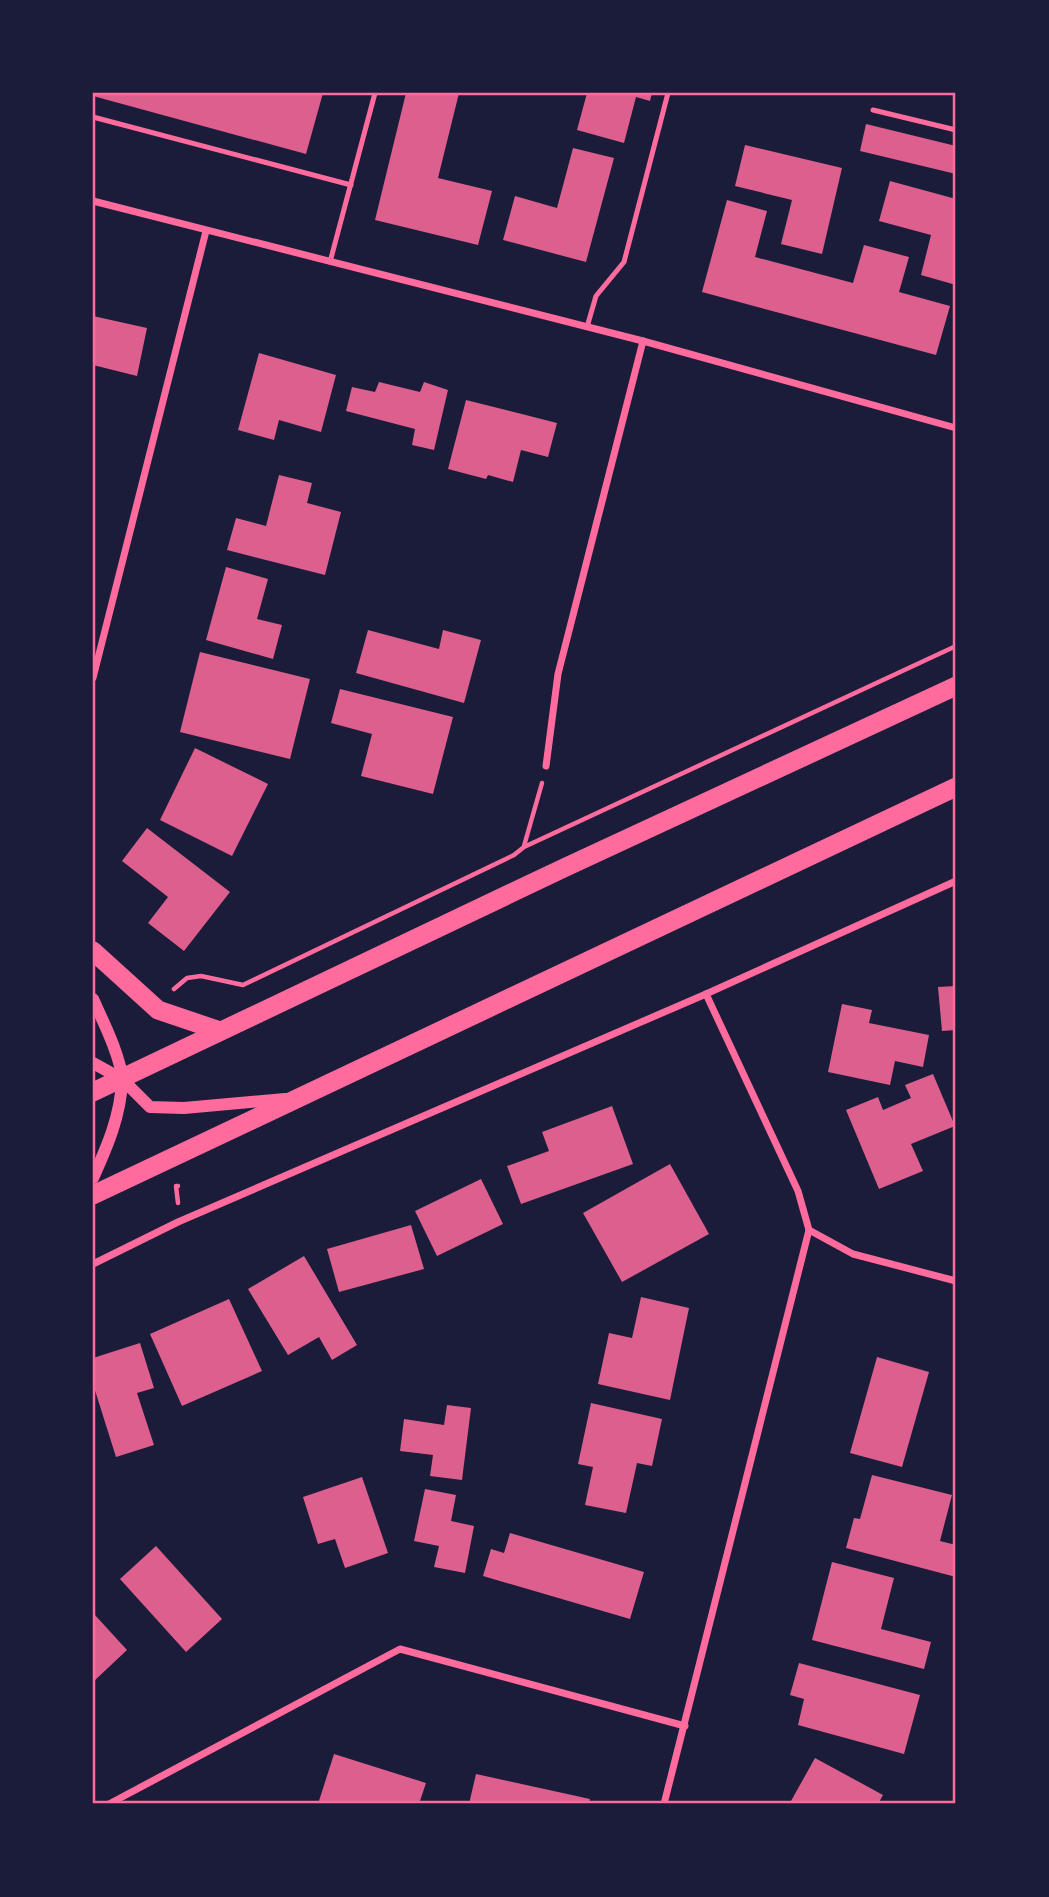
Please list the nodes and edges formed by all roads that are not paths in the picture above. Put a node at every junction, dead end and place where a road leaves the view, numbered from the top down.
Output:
1 (375, 93) edge
2 (668, 93) edge
3 (873, 110) dead end
4 (93, 117) edge
5 (956, 130) edge
6 (351, 185) junction
7 (93, 201) edge
8 (206, 230) junction
9 (330, 262) junction
10 (587, 327) junction
11 (643, 341) junction
12 (956, 428) edge
13 (93, 678) edge
14 (956, 685) edge
15 (546, 765) dead end
16 (956, 787) edge
17 (956, 881) edge
18 (93, 951) edge
19 (706, 994) junction
20 (93, 999) edge
21 (220, 1031) junction
22 (93, 1063) edge
23 (122, 1079) junction
24 (93, 1092) edge
25 (295, 1098) junction
26 (93, 1178) edge
27 (93, 1195) edge
28 (809, 1230) junction
29 (93, 1264) edge
30 (956, 1281) edge
31 (685, 1726) junction
32 (108, 1804) edge
33 (664, 1804) edge

1 - 6 lane
2 - 10 lane
3 - 5 lane
4 - 6 lane
6 - 9 lane
7 - 8 street
8 - 9 street
8 - 13 street
9 - 10 street
10 - 11 street
11 - 12 street
11 - 15 street
14 - 21 highway
16 - 25 highway
17 - 19 street
18 - 21 highway
19 - 28 street
19 - 29 street
20 - 23 street
21 - 23 highway
22 - 23 street
23 - 24 highway
23 - 25 street
23 - 26 street
25 - 27 highway
28 - 30 street
28 - 31 street
31 - 32 street
31 - 33 street

